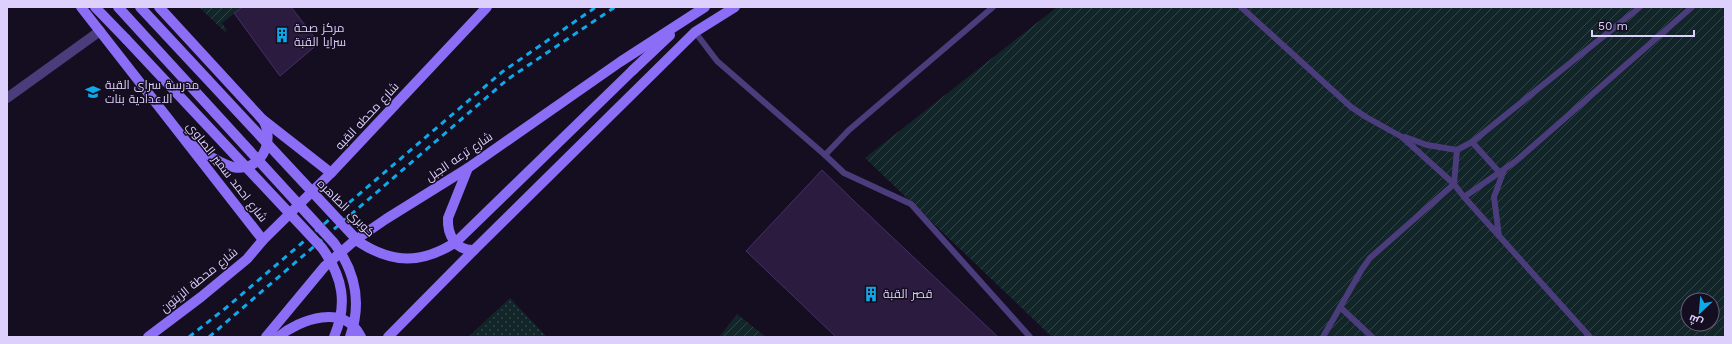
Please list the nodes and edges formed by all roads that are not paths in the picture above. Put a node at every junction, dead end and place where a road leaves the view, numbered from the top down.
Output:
1 (81, 7) edge
2 (95, 7) edge
3 (118, 7) edge
4 (140, 7) edge
5 (159, 7) edge
6 (487, 7) edge
7 (705, 7) edge
8 (735, 7) edge
9 (993, 7) edge
10 (1241, 7) edge
11 (1640, 7) edge
12 (1692, 7) edge
13 (686, 20) junction
14 (100, 31) junction
15 (695, 32) junction
16 (634, 70) joint
17 (7, 98) edge
18 (262, 119) junction
19 (1402, 137) junction
20 (186, 142) junction
21 (1472, 142) junction
22 (1457, 150) junction
23 (825, 155) junction
24 (468, 168) junction
25 (1502, 171) junction
26 (331, 173) junction
27 (1454, 184) junction
28 (1464, 197) junction
29 (1499, 236) junction
30 (263, 240) junction
31 (474, 250) junction
32 (1340, 307) junction
33 (148, 337) edge
34 (266, 337) edge
35 (278, 337) edge
36 (334, 337) edge
37 (350, 337) edge
38 (361, 337) edge
39 (388, 337) edge
40 (1030, 337) edge
41 (1324, 337) edge
42 (1372, 337) edge
43 (1590, 337) edge

1 - 14 main road, شارع احمد سمير الصاوي
2 - 36 main road, bridge
3 - 37 main road, bridge
4 - 16 main road, كوبري الطاهره, bridge
5 - 18 main road
6 - 26 main road, شارع محطه القبه
7 - 13 main road, شارع ترعه الجبل
8 - 15 main road
9 - 23 lane
10 - 19 lane
11 - 21 lane
12 - 25 lane
13 - 16 main road, شارع ترعه الجبل
13 - 24 main road, شارع ترعه الجبل
14 - 17 street
14 - 20 main road, شارع احمد سمير الصاوي
15 - 23 lane
15 - 31 main road
18 - 20 main road
18 - 26 main road
19 - 22 lane
19 - 27 lane
20 - 30 main road, شارع احمد سمير الصاوي
21 - 22 lane
21 - 25 lane
22 - 27 lane
23 - 40 lane
24 - 31 main road
24 - 34 main road, شارع ترعه الجبل
25 - 28 lane
25 - 29 lane
26 - 30 main road, شارع محطه القبه
27 - 28 lane
27 - 32 lane
28 - 29 lane
29 - 43 lane
30 - 33 main road, شارع محطة الزيتون
31 - 39 main road
32 - 41 lane
32 - 42 lane
35 - 38 main road

